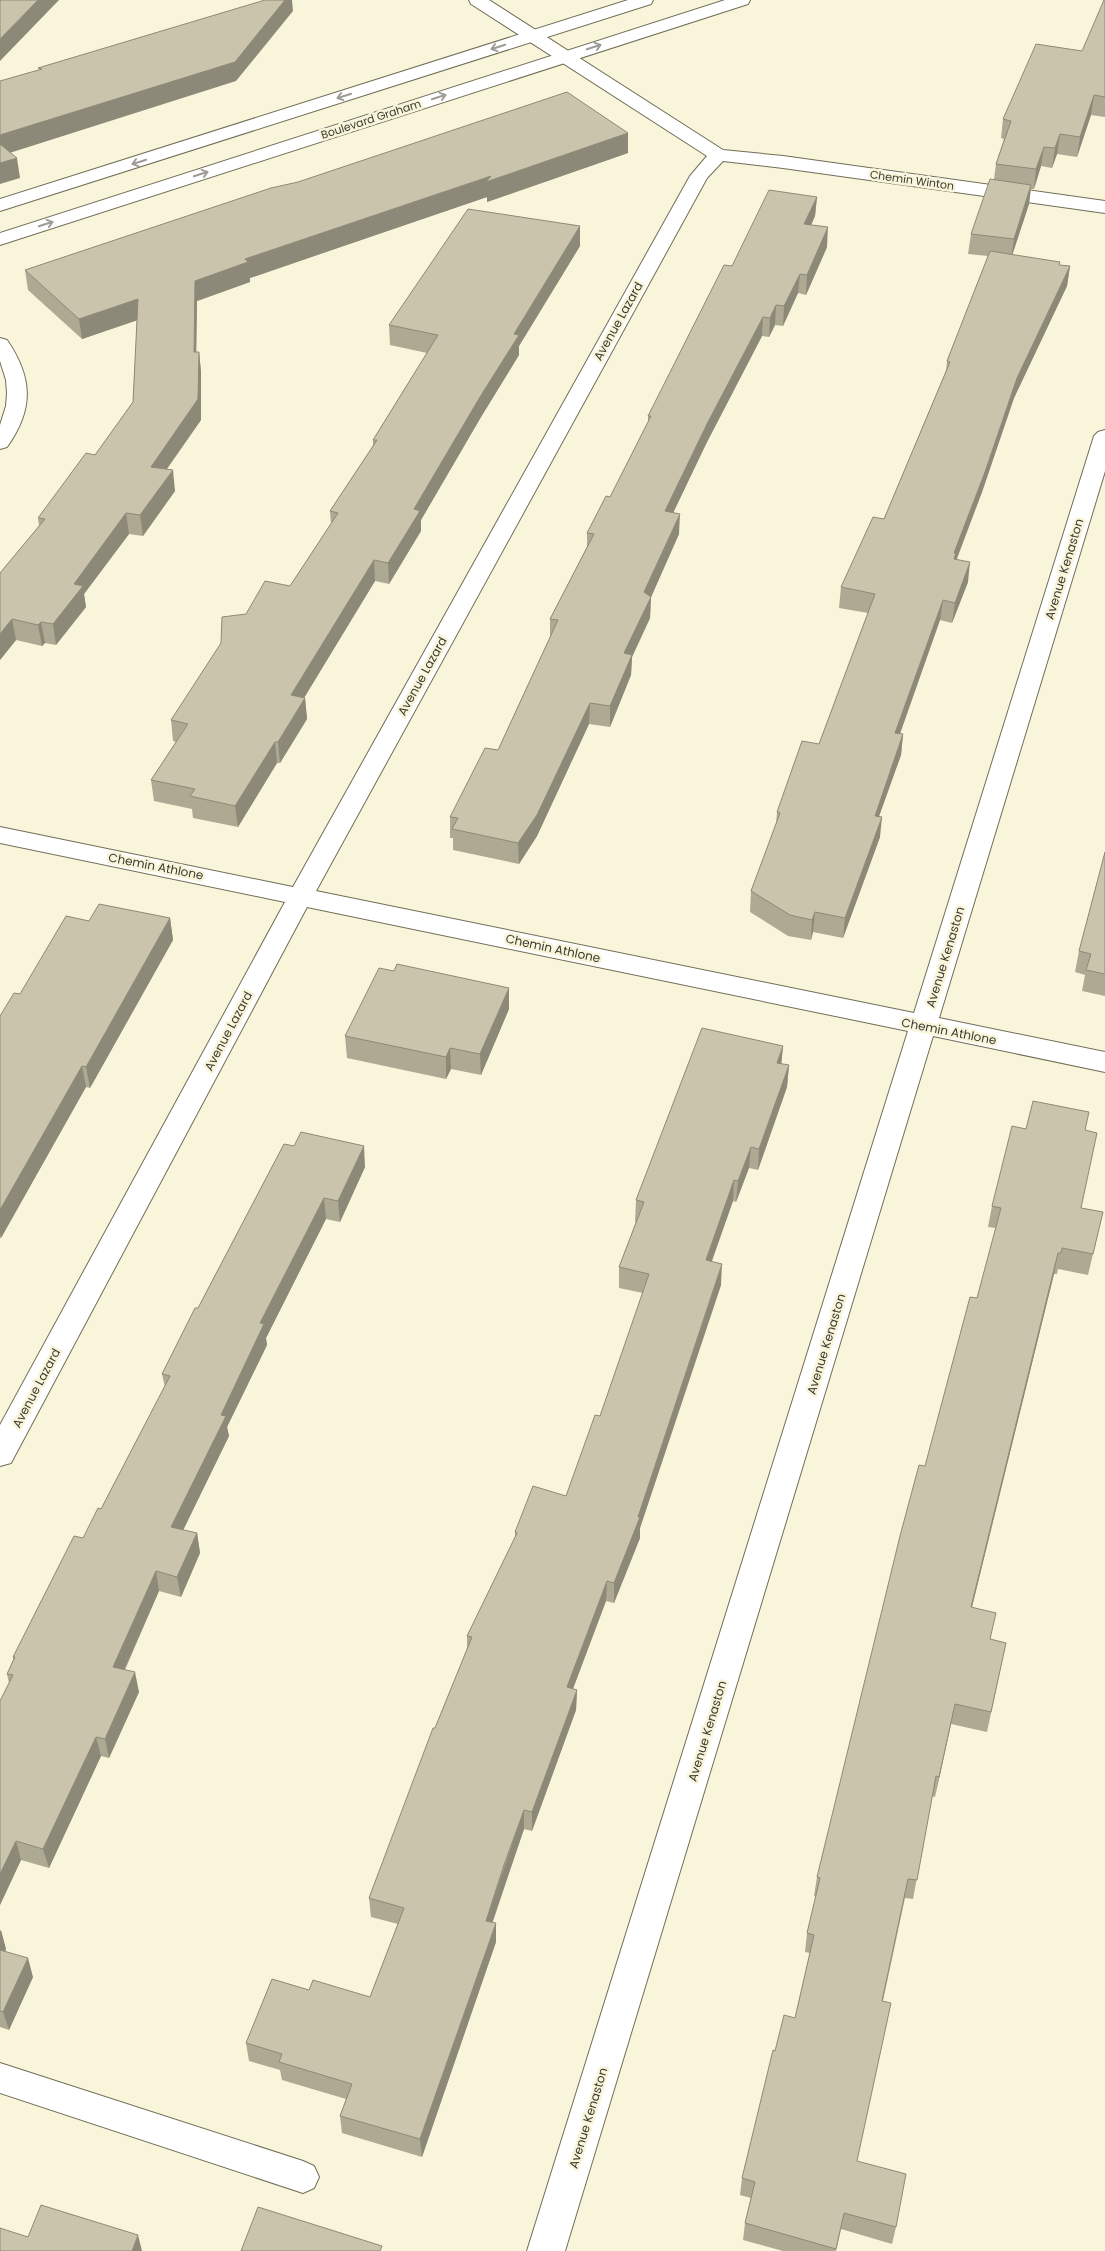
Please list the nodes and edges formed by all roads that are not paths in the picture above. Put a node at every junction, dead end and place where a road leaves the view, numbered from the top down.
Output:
1 (477, 0) edge
2 (645, 0) edge
3 (742, 0) edge
4 (532, 36) junction
5 (564, 57) junction
6 (718, 154) junction
7 (0, 205) edge
8 (1105, 207) edge
9 (0, 239) edge
10 (0, 344) edge
11 (1105, 436) edge
12 (0, 443) edge
13 (0, 835) edge
14 (301, 895) junction
15 (924, 1026) junction
16 (1105, 1062) edge
17 (0, 1454) edge
18 (0, 2078) edge
19 (303, 2177) dead end
20 (546, 2251) edge

1 - 4 street
2 - 4 street
5 -> 3 street, Boulevard Graham
4 - 5 street
4 -> 7 street
5 - 6 street
9 -> 5 street, Boulevard Graham
6 - 8 street, Chemin Winton
6 - 14 street, Avenue Lazard
10 - 12 street
11 - 15 street, Avenue Kenaston
13 - 14 street, Chemin Athlone
14 - 15 street, Chemin Athlone
14 - 17 street, Avenue Lazard
15 - 16 street, Chemin Athlone
15 - 20 street, Avenue Kenaston
18 - 19 lane

